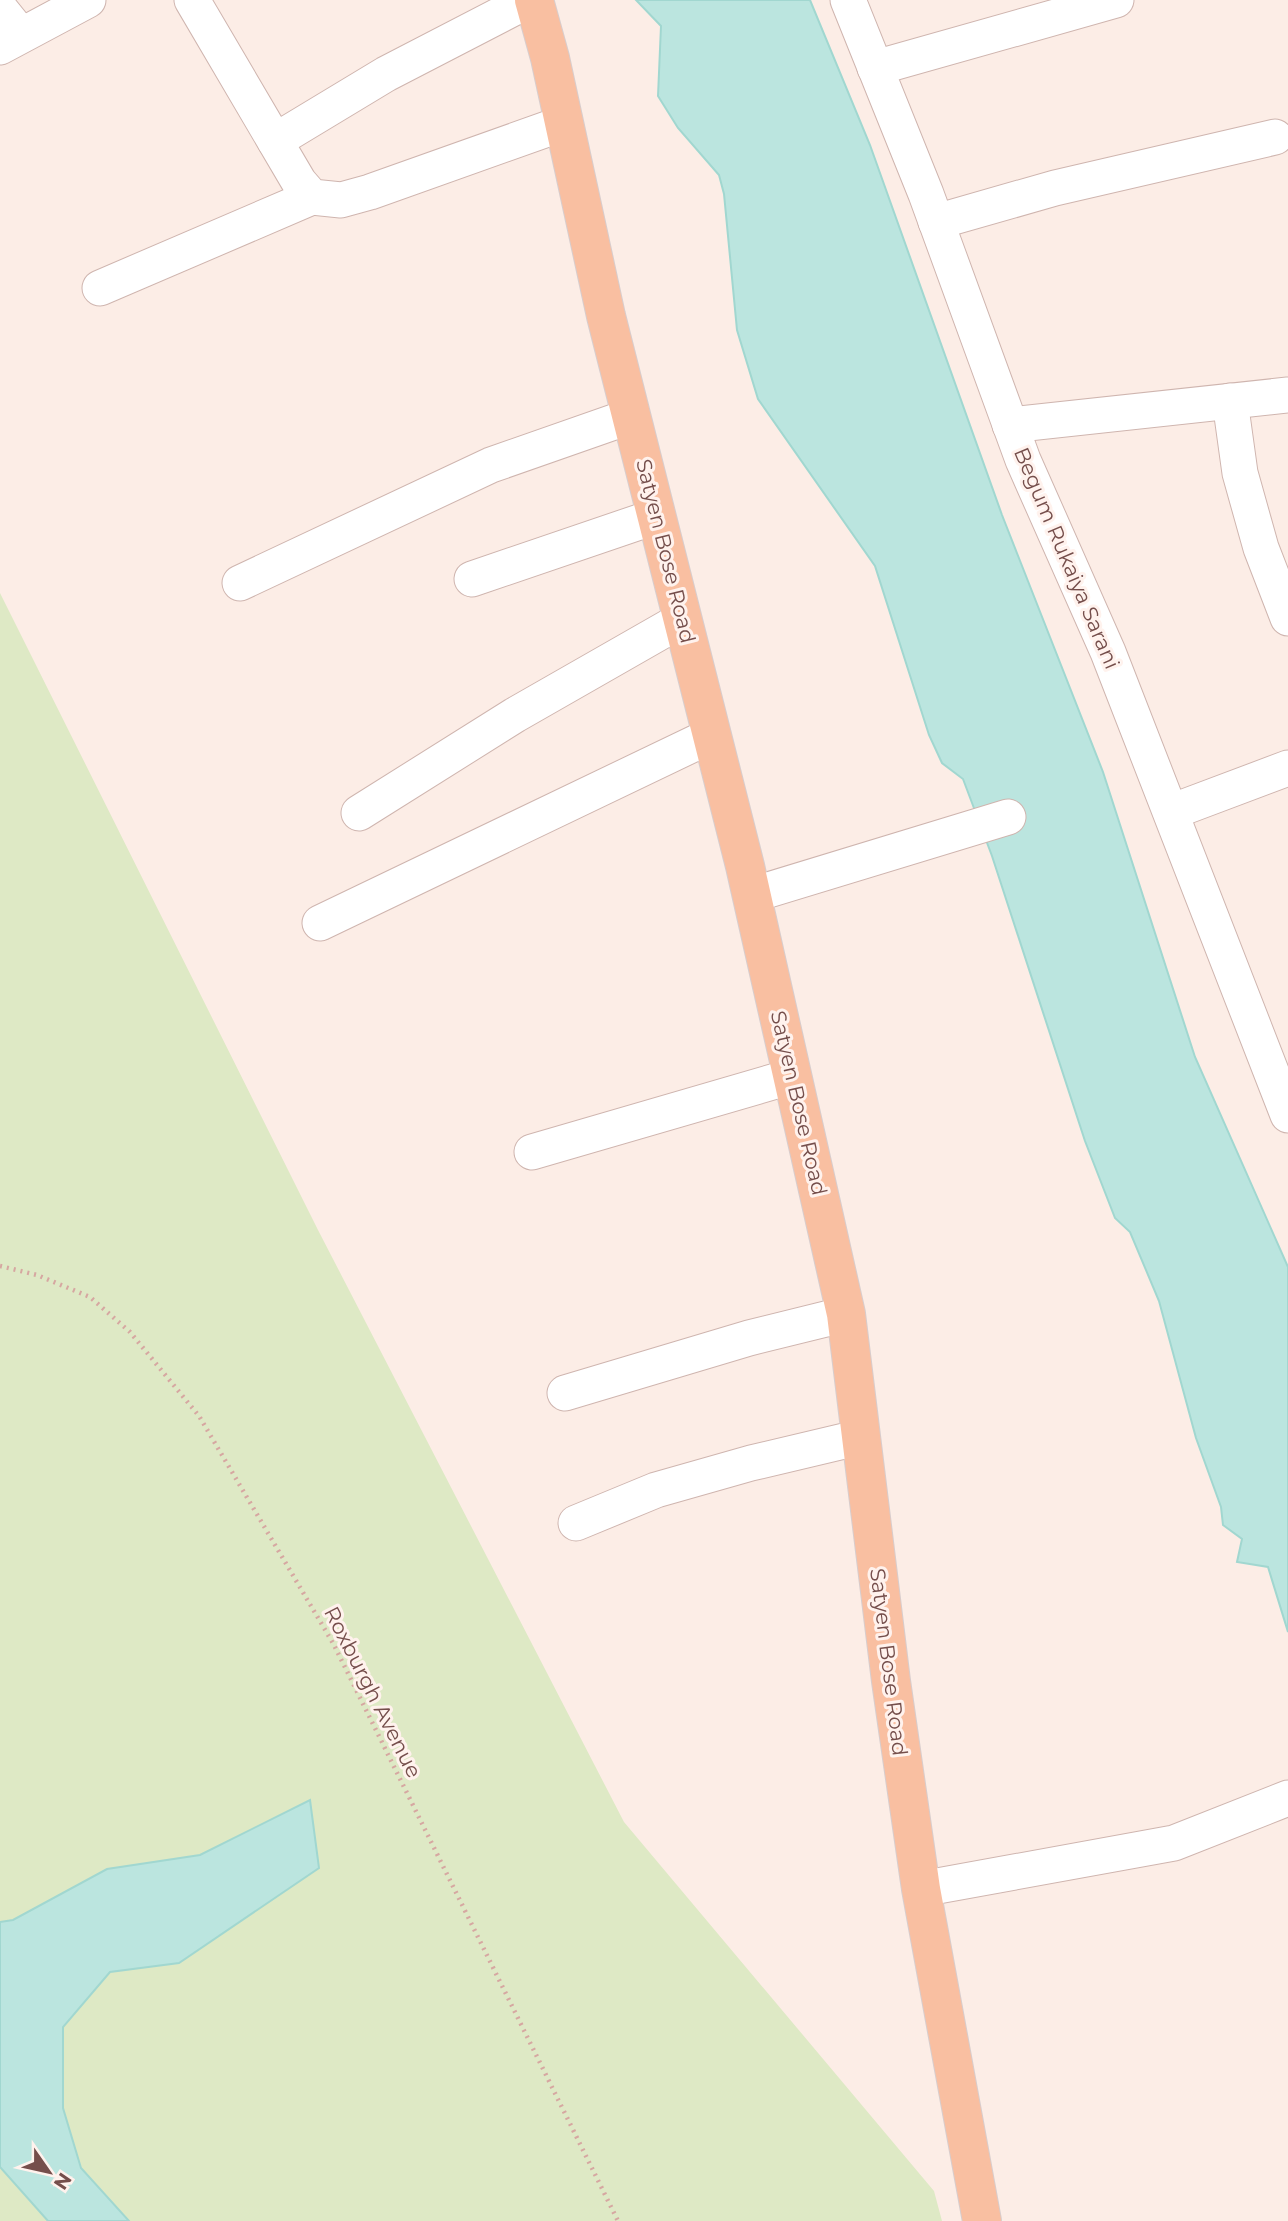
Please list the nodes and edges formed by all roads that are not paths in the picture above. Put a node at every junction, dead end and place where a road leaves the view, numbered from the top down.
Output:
1 (88, 0) edge
2 (192, 0) edge
3 (532, 0) edge
4 (848, 0) edge
5 (1116, 0) edge
6 (7, 30) edge
7 (875, 68) junction
8 (564, 123) junction
9 (1275, 137) dead end
10 (275, 141) junction
11 (312, 197) junction
12 (936, 222) junction
13 (100, 288) dead end
14 (1288, 395) edge
15 (1230, 401) junction
16 (631, 416) junction
17 (1010, 425) junction
18 (657, 516) junction
19 (472, 579) dead end
20 (240, 583) dead end
21 (1288, 618) edge
22 (683, 619) junction
23 (712, 735) junction
24 (1288, 768) edge
25 (1171, 812) junction
26 (359, 813) dead end
27 (1007, 817) dead end
28 (752, 895) junction
29 (320, 923) dead end
30 (793, 1076) junction
31 (1287, 1108) edge
32 (533, 1152) dead end
33 (846, 1314) junction
34 (565, 1394) dead end
35 (861, 1437) junction
36 (576, 1523) dead end
37 (1288, 1798) edge
38 (921, 1889) junction
39 (982, 2221) edge

1 - 6 street
2 - 10 street
3 - 8 main road, Satyen Bose Road
3 - 10 street
4 - 7 street, Begum Rukaiya Sarani
5 - 7 street
7 - 12 street, Begum Rukaiya Sarani
8 - 11 street
8 - 16 main road, Satyen Bose Road
9 - 12 street
10 - 11 street
11 - 13 street
12 - 17 street, Begum Rukaiya Sarani
14 - 15 street
15 - 17 street
15 - 21 street
16 - 18 main road, Satyen Bose Road
16 - 20 street
17 - 25 street, Begum Rukaiya Sarani
18 - 19 street
18 - 22 main road, Satyen Bose Road
22 - 23 main road, Satyen Bose Road
22 - 26 street
23 - 28 main road, Satyen Bose Road
23 - 29 street
24 - 25 street
25 - 31 street, Begum Rukaiya Sarani
27 - 28 street
28 - 30 main road, Satyen Bose Road
30 - 32 street
30 - 33 main road, Satyen Bose Road
33 - 34 street
33 - 35 main road, Satyen Bose Road
35 - 36 street
35 - 38 main road, Satyen Bose Road
37 - 38 street
38 - 39 main road, Satyen Bose Road

